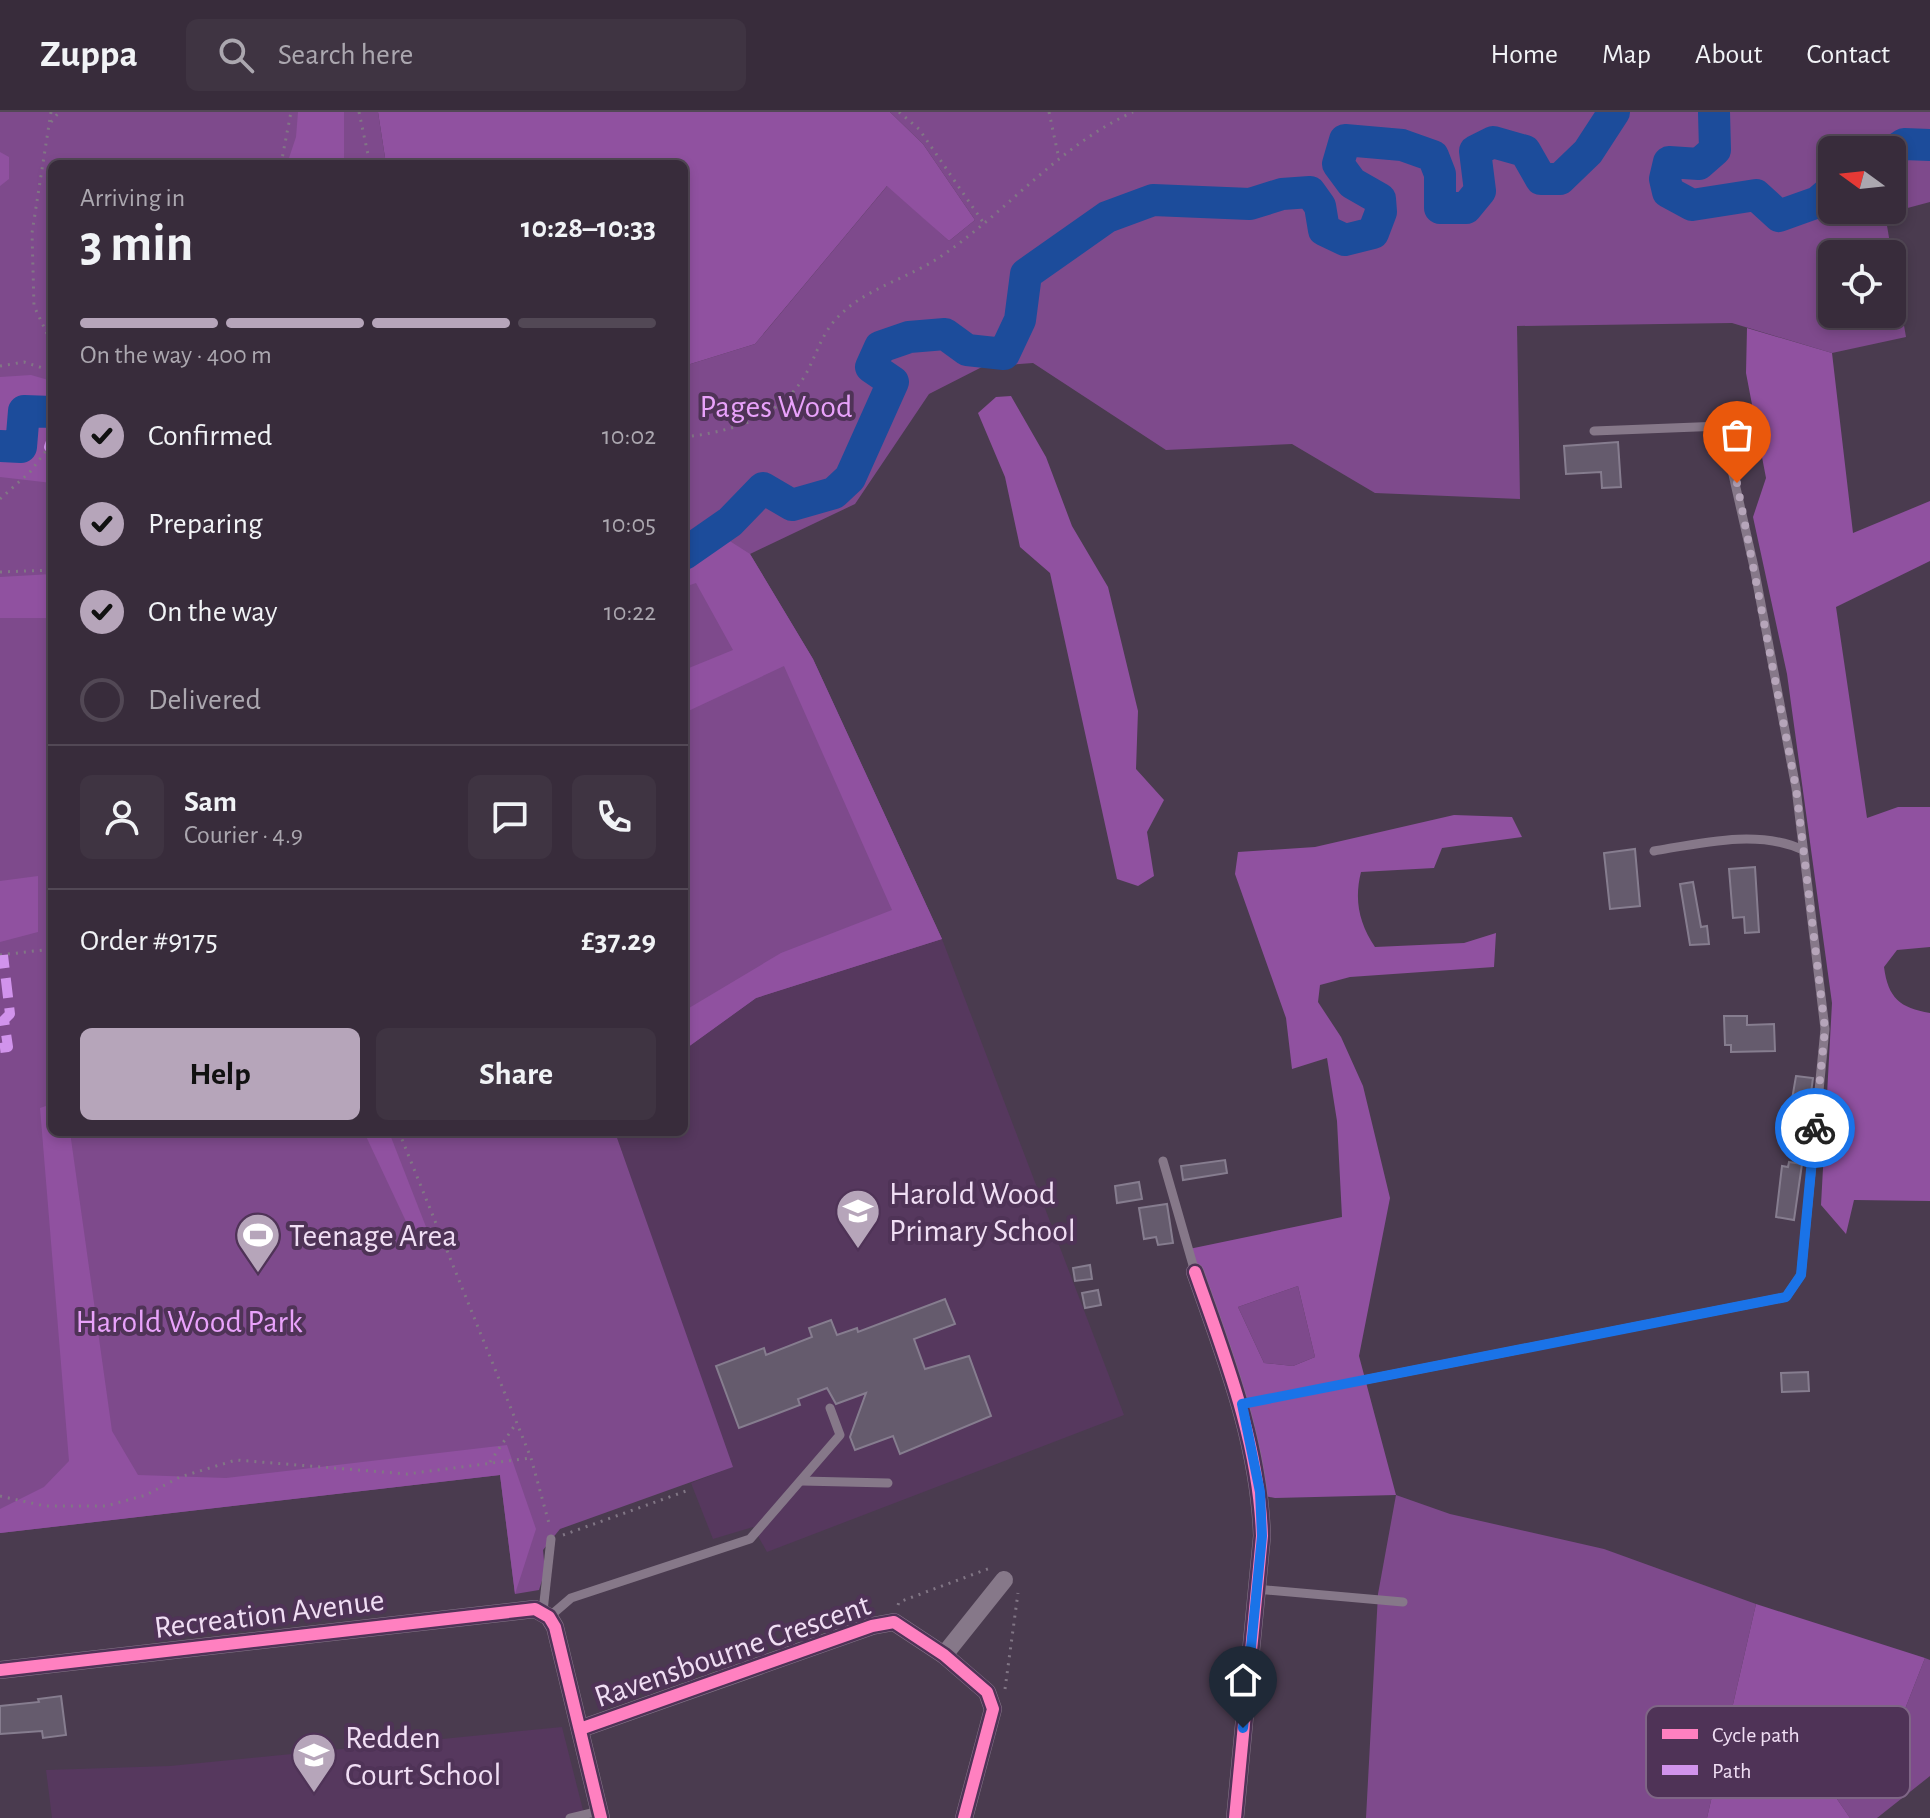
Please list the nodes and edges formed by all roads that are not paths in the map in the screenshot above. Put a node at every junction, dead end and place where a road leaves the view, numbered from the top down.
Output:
1 (1594, 431) dead end
2 (1803, 850) junction
3 (1654, 851) dead end
4 (1163, 1161) dead end
5 (1195, 1272) joint
6 (1242, 1404) junction
7 (830, 1408) dead end
8 (802, 1481) junction
9 (888, 1483) dead end
10 (551, 1539) road end
11 (1004, 1580) dead end
12 (1256, 1589) junction
13 (1403, 1602) dead end
14 (546, 1614) junction
15 (944, 1655) junction
16 (0, 1670) edge
17 (580, 1729) junction
18 (600, 1814) edge
19 (570, 1818) edge
20 (964, 1818) edge
21 (1235, 1818) edge

1 - 2 lane
2 - 3 lane
2 - 6 lane
4 - 5 lane
5 - 6 street
6 - 12 street
7 - 8 lane
8 - 9 lane
8 - 14 lane
10 - 14 lane
11 - 15 street
12 - 13 lane
12 - 21 street
14 - 16 street, Recreation Avenue
14 - 17 street
15 - 17 street, Ravensbourne Crescent
15 - 20 street, Ravensbourne Crescent
17 - 18 street
18 - 19 lane

